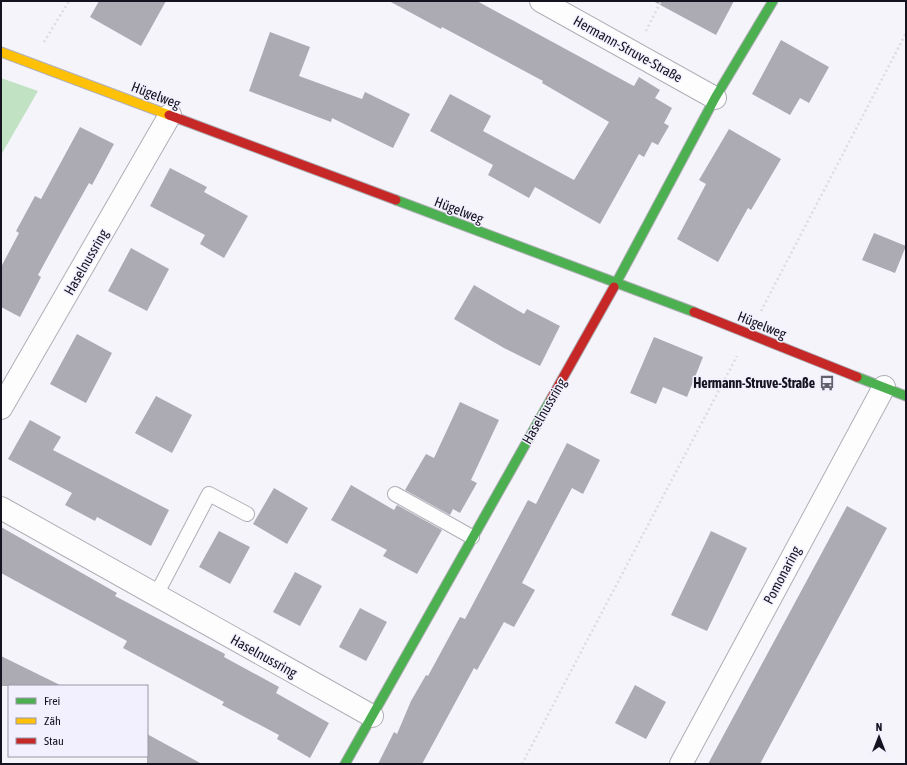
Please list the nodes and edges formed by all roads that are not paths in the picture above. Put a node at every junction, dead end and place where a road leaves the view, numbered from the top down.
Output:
1 (541, 1) edge
2 (773, 1) edge
3 (1, 52) edge
4 (715, 98) junction
5 (170, 115) junction
6 (616, 284) junction
7 (884, 387) junction
8 (906, 396) edge
9 (1, 408) edge
10 (395, 494) dead end
11 (1, 508) edge
12 (247, 514) dead end
13 (472, 537) junction
14 (156, 595) junction
15 (372, 716) junction
16 (345, 764) edge
17 (681, 764) edge

1 - 4 street, Hermann-Struve-Straße
2 - 4 street
3 - 5 street, Hügelweg
4 - 6 street
5 - 6 street, Hügelweg
5 - 9 street, Haselnussring
6 - 7 street, Hügelweg
6 - 13 street, Haselnussring
7 - 8 street, Hügelweg
7 - 17 street, Pomonaring
10 - 13 lane
11 - 14 street, Haselnussring
12 - 14 lane
13 - 15 street, Haselnussring
14 - 15 street, Haselnussring
15 - 16 street, Haselnussring

